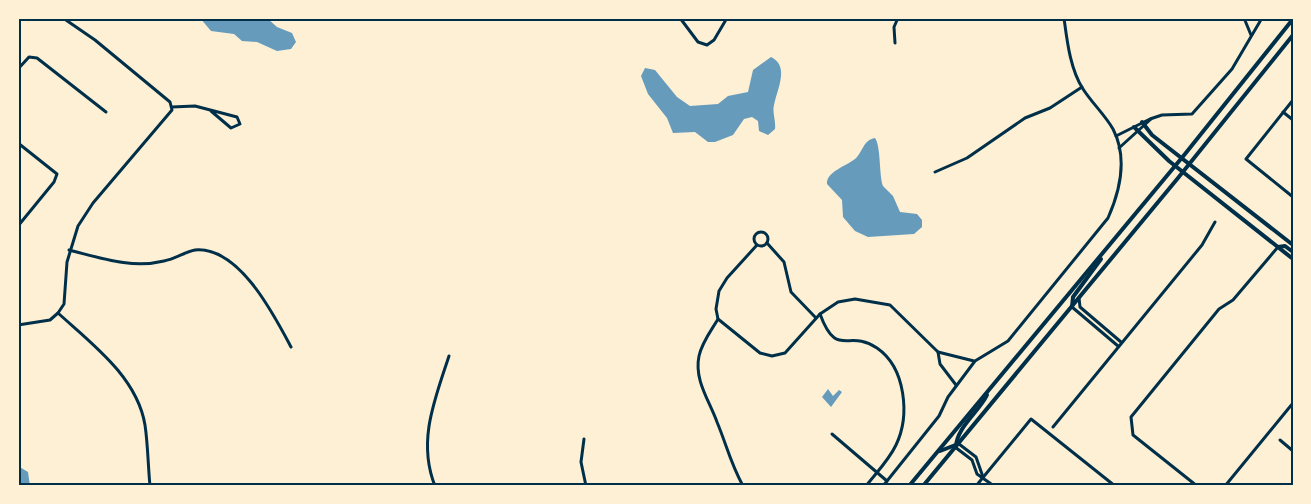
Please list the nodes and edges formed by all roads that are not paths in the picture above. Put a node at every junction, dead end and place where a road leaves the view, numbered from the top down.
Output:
1 (63, 18) edge
2 (680, 18) edge
3 (728, 18) edge
4 (898, 18) edge
5 (1064, 18) edge
6 (1244, 18) edge
7 (1262, 18) edge
8 (1293, 19) edge
9 (1251, 34) junction
10 (1293, 35) edge
11 (896, 43) dead end
12 (18, 69) edge
13 (1082, 87) junction
14 (1293, 100) edge
15 (172, 107) junction
16 (211, 111) junction
17 (106, 112) dead end
18 (1283, 112) junction
19 (1293, 120) edge
20 (1143, 124) junction
21 (1134, 127) junction
22 (1138, 133) junction
23 (1116, 136) junction
24 (18, 143) edge
25 (1119, 148) junction
26 (1182, 158) junction
27 (1190, 164) junction
28 (1175, 166) junction
29 (934, 172) dead end
30 (1183, 172) junction
31 (1293, 197) edge
32 (1215, 222) dead end
33 (18, 226) edge
34 (767, 243) junction
35 (757, 245) junction
36 (1293, 245) edge
37 (1278, 247) junction
38 (69, 250) junction
39 (1104, 252) junction
40 (1293, 252) edge
41 (1293, 259) edge
42 (1079, 298) junction
43 (1072, 307) junction
44 (58, 313) junction
45 (820, 314) junction
46 (816, 318) junction
47 (718, 319) junction
48 (18, 325) edge
49 (1120, 344) junction
50 (291, 347) dead end
51 (938, 352) junction
52 (449, 356) dead end
53 (975, 361) junction
54 (956, 385) junction
55 (990, 389) junction
56 (1293, 403) edge
57 (1053, 427) dead end
58 (832, 434) dead end
59 (584, 439) dead end
60 (1280, 440) dead end
61 (956, 445) junction
62 (1293, 451) edge
63 (935, 455) junction
64 (877, 473) junction
65 (983, 477) junction
66 (887, 481) junction
67 (150, 486) edge
68 (435, 486) edge
69 (586, 486) edge
70 (744, 486) edge
71 (866, 486) edge
72 (883, 486) edge
73 (909, 486) edge
74 (923, 486) edge
75 (976, 486) edge
76 (994, 486) edge
77 (1115, 486) edge
78 (1197, 486) edge
79 (1225, 486) edge

1 - 15 street
2 - 3 street
4 - 11 street
5 - 13 street
6 - 9 street
7 - 9 street
8 - 26 main road
9 - 20 street
10 - 27 main road
12 - 17 street
13 - 23 street
13 - 29 street
14 - 18 street
15 - 16 street
15 - 38 street
16 - 16 street
18 - 19 street
18 - 31 street
20 - 21 street
20 - 22 street
20 - 26 main road
21 - 22 main road
21 - 23 street
22 - 25 street
22 - 28 main road
23 - 25 street
24 - 33 street
25 - 53 street
26 - 27 main road
26 - 28 main road
27 - 30 main road
27 - 36 main road
28 - 30 main road
28 - 39 main road
30 - 37 main road
30 - 42 main road
32 - 49 street
34 - 35 street
34 - 35 street
34 - 46 street
35 - 47 street
37 - 40 main road
37 - 41 main road
37 - 78 street
38 - 44 street
38 - 50 street
39 - 43 main road
39 - 55 main road
42 - 43 main road
42 - 49 street
43 - 49 street
43 - 61 main road
44 - 48 street
44 - 67 street
45 - 46 street
45 - 51 street
45 - 64 street
46 - 47 street
47 - 70 street
49 - 57 street
51 - 53 street
51 - 54 street
52 - 68 street
53 - 54 street
54 - 66 street
55 - 61 main road
55 - 63 main road
56 - 79 street
58 - 64 street
59 - 69 street
60 - 62 street
61 - 63 main road
61 - 65 street
61 - 74 main road
63 - 73 main road
64 - 66 street
64 - 71 street
65 - 75 street
65 - 76 street
65 - 77 street
66 - 72 street

